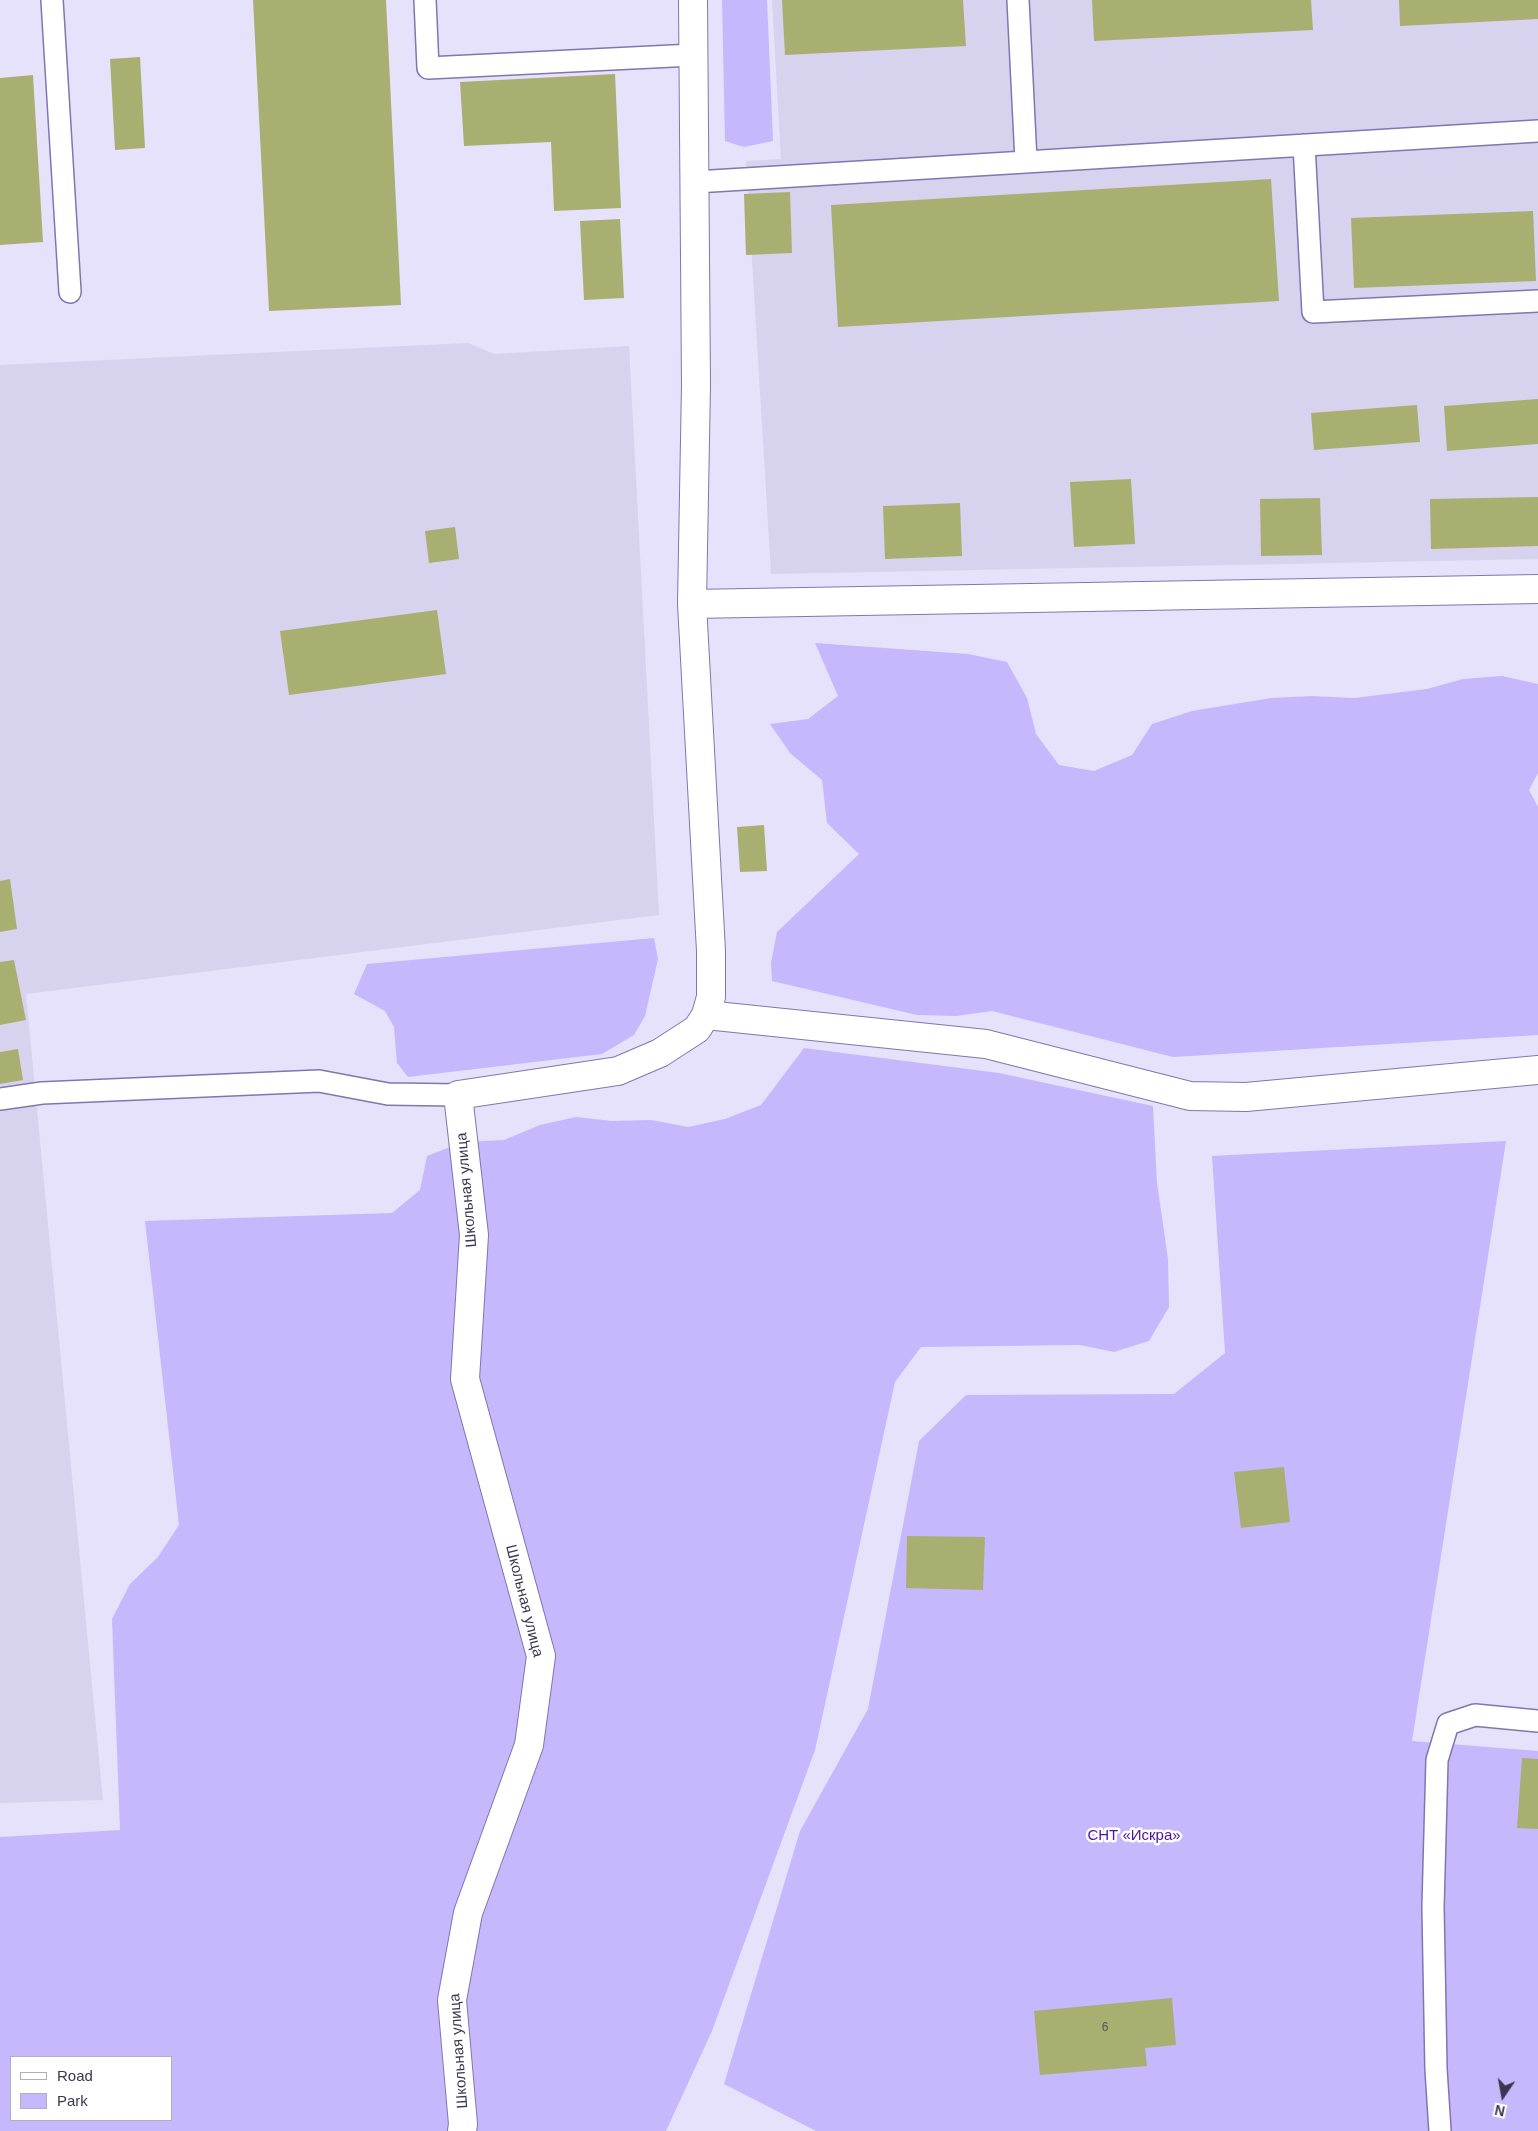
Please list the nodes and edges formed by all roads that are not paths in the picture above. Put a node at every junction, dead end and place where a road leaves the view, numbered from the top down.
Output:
1 (52, 0) edge
2 (425, 0) edge
3 (693, 0) edge
4 (1018, 0) edge
5 (693, 55) junction
6 (1538, 131) edge
7 (1304, 145) junction
8 (1026, 162) junction
9 (695, 182) junction
10 (70, 292) dead end
11 (1538, 300) edge
12 (1538, 589) edge
13 (692, 604) junction
14 (706, 1015) junction
15 (1538, 1070) edge
16 (458, 1095) junction
17 (0, 1099) edge
18 (1538, 1721) edge
19 (462, 2131) edge
20 (1440, 2131) edge

1 - 10 lane
2 - 5 lane
3 - 5 street
4 - 8 lane
5 - 9 street
6 - 7 lane
7 - 8 lane
7 - 11 lane
8 - 9 lane
9 - 13 street
12 - 13 street
13 - 14 street
14 - 15 street
14 - 16 street
16 - 17 lane
16 - 19 street, Школьная улица
18 - 20 lane

